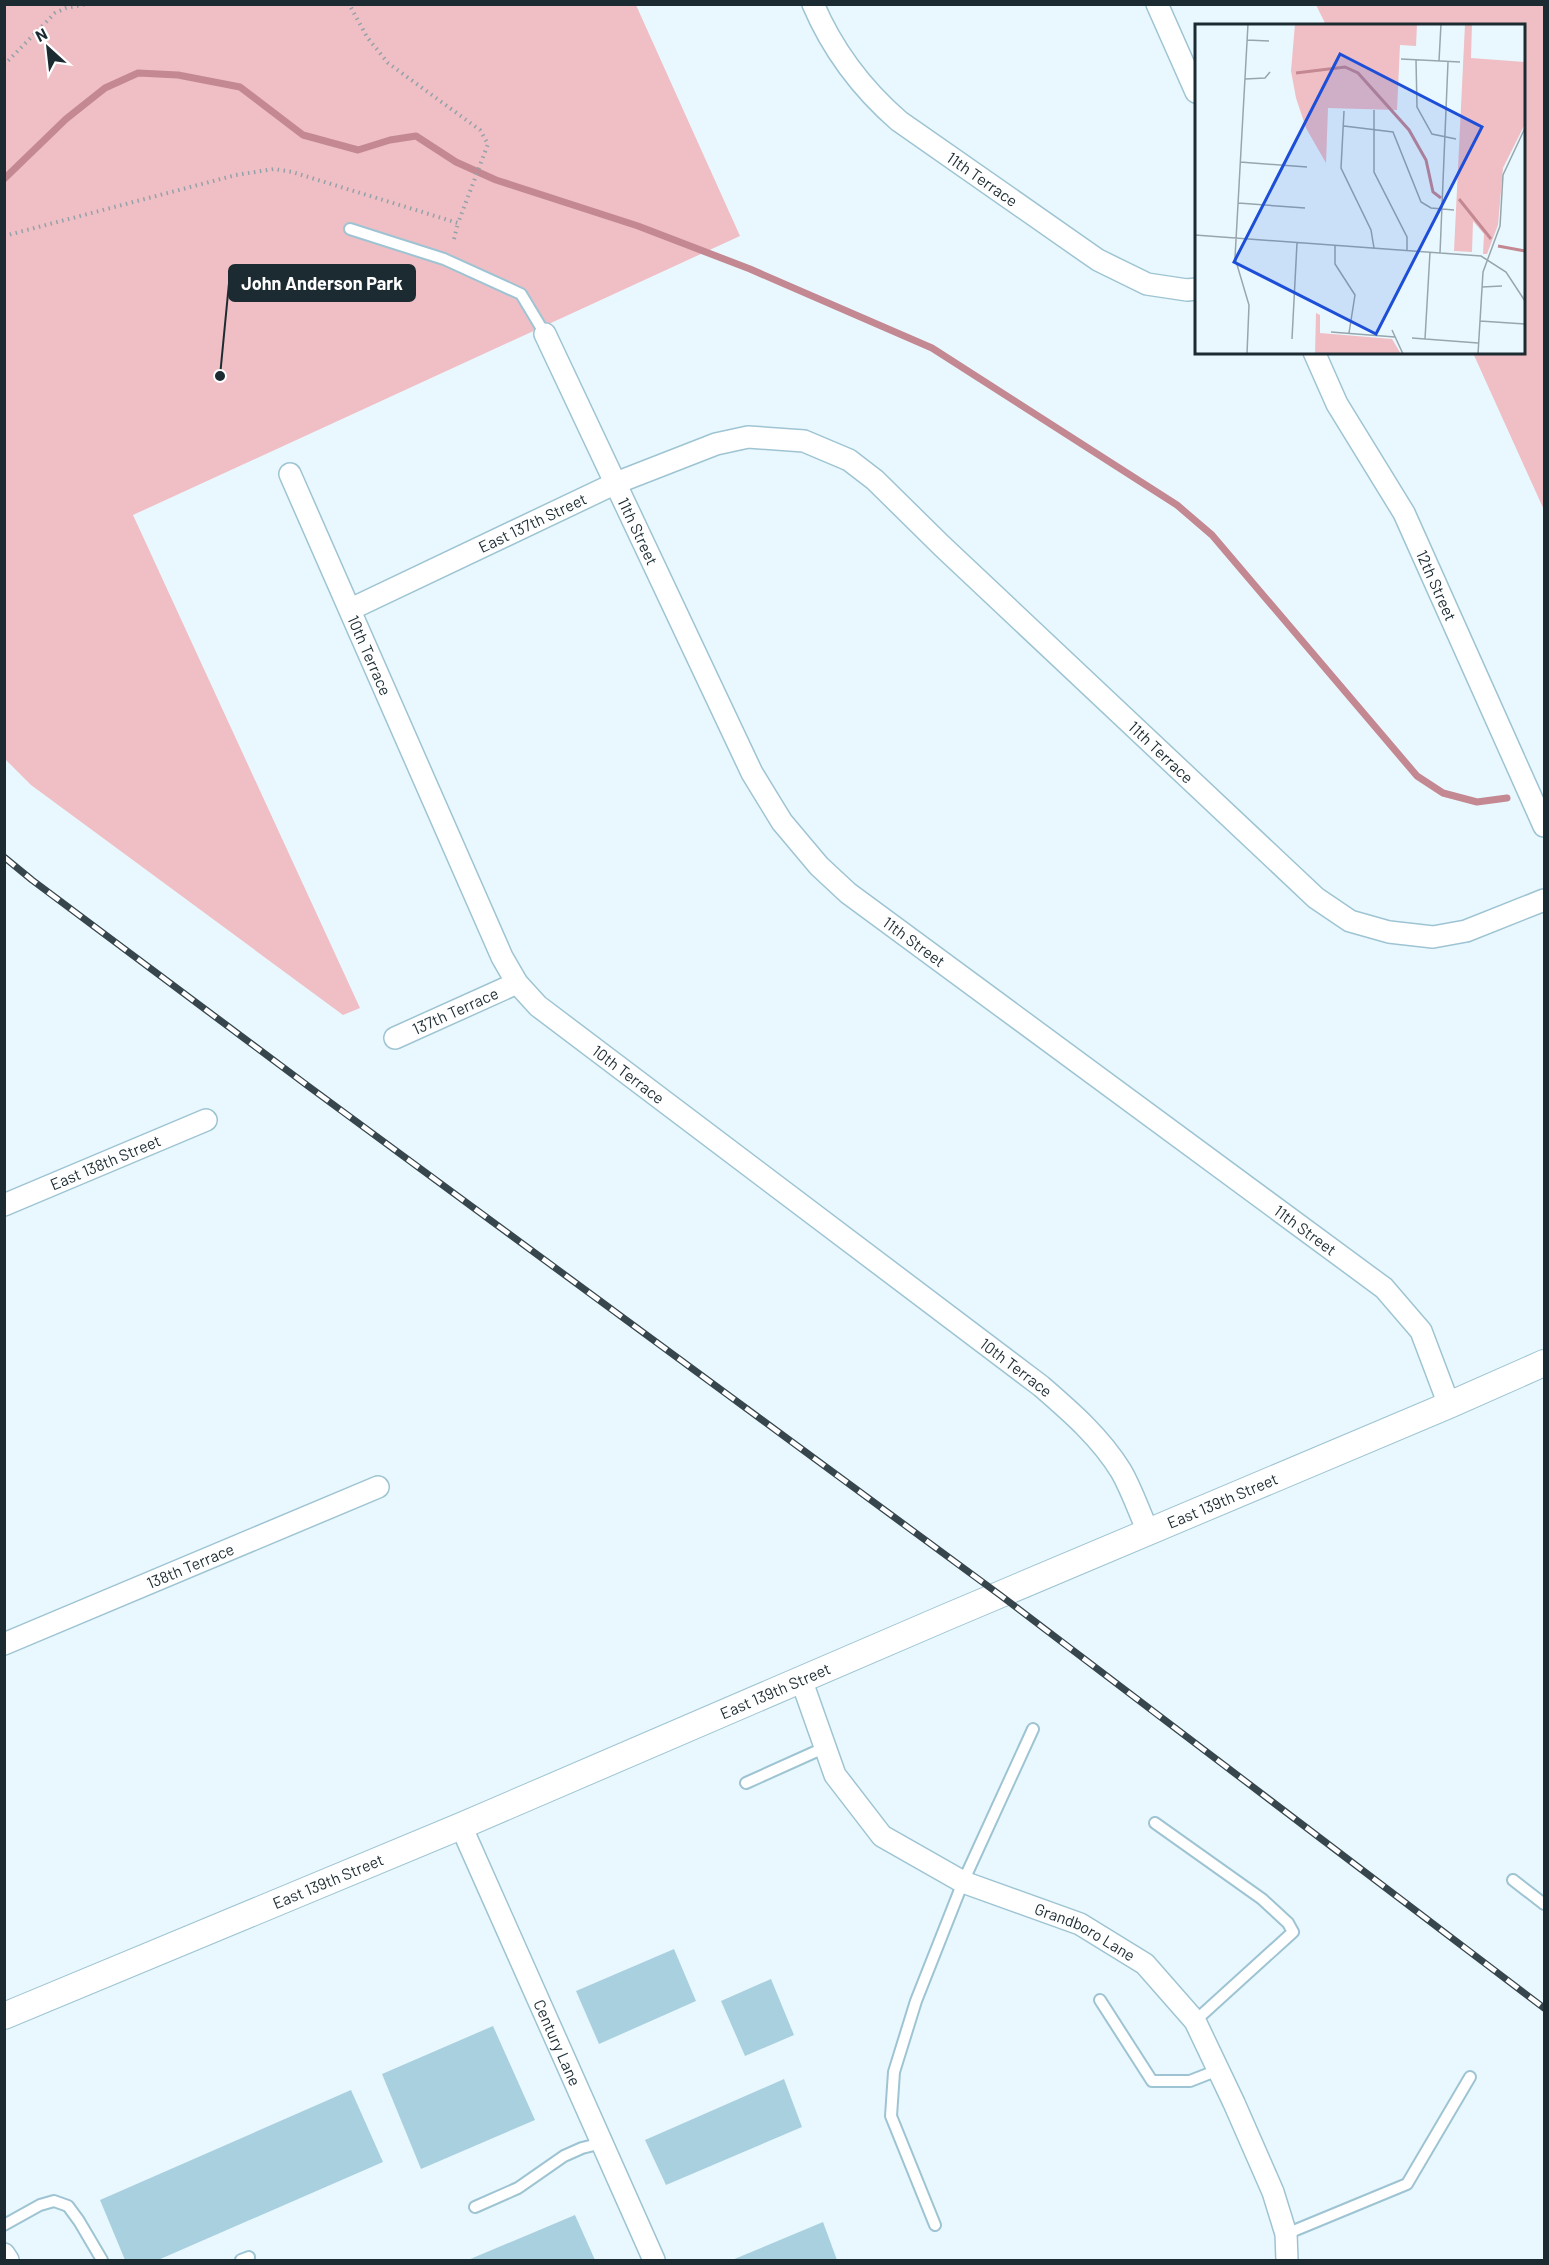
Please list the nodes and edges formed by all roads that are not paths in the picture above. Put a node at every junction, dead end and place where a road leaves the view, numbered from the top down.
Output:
1 (813, 4) edge
2 (1157, 4) edge
3 (1195, 88) edge
4 (350, 229) dead end
5 (1195, 289) edge
6 (545, 334) joint
7 (1315, 354) edge
8 (822, 448) joint
9 (290, 474) dead end
10 (616, 483) junction
11 (351, 609) junction
12 (1545, 826) edge
13 (1545, 900) edge
14 (517, 983) junction
15 (395, 1038) dead end
16 (206, 1120) dead end
17 (4, 1205) edge
18 (1545, 1363) edge
19 (1449, 1406) junction
20 (378, 1487) dead end
21 (1148, 1532) junction
22 (4, 1644) edge
23 (801, 1679) junction
24 (1033, 1729) dead end
25 (826, 1747) junction
26 (746, 1783) dead end
27 (1155, 1823) dead end
28 (461, 1826) junction
29 (1513, 1880) dead end
30 (963, 1882) junction
31 (1545, 1904) edge
32 (1100, 2000) dead end
33 (4, 2016) edge
34 (1195, 2021) junction
35 (1218, 2070) junction
36 (1470, 2077) dead end
37 (602, 2143) junction
38 (475, 2207) dead end
39 (935, 2224) dead end
40 (4, 2225) edge
41 (1286, 2234) junction
42 (4, 2254) edge
43 (9, 2260) edge
44 (102, 2260) edge
45 (654, 2260) edge
46 (1287, 2260) edge

1 - 5 street, 11th Terrace
2 - 3 street
4 - 6 lane
6 - 10 street, 11th Street
7 - 12 street, 12th Street
8 - 10 street, East 137th Street
8 - 13 street, 11th Terrace
9 - 11 street, 10th Terrace
10 - 11 street, East 137th Street
10 - 19 street, 11th Street
11 - 14 street, 10th Terrace
14 - 15 street, 137th Terrace
14 - 21 street, 10th Terrace
16 - 17 street, East 138th Street
18 - 19 street, East 139th Street
19 - 21 street, East 139th Street
20 - 22 street, 138th Terrace
21 - 23 street, East 139th Street
23 - 25 street, Grandboro Lane
23 - 28 street, East 139th Street
24 - 30 lane
25 - 26 lane
25 - 30 street, Grandboro Lane
27 - 34 lane
28 - 33 street, East 139th Street
28 - 37 street, Century Lane
29 - 31 lane
30 - 34 street, Grandboro Lane
30 - 39 lane
32 - 35 lane
34 - 35 street, Grandboro Lane
35 - 41 street, Grandboro Lane
36 - 41 lane
37 - 38 lane
37 - 45 street, Century Lane
40 - 44 lane
41 - 46 street, Grandboro Lane
42 - 43 street

